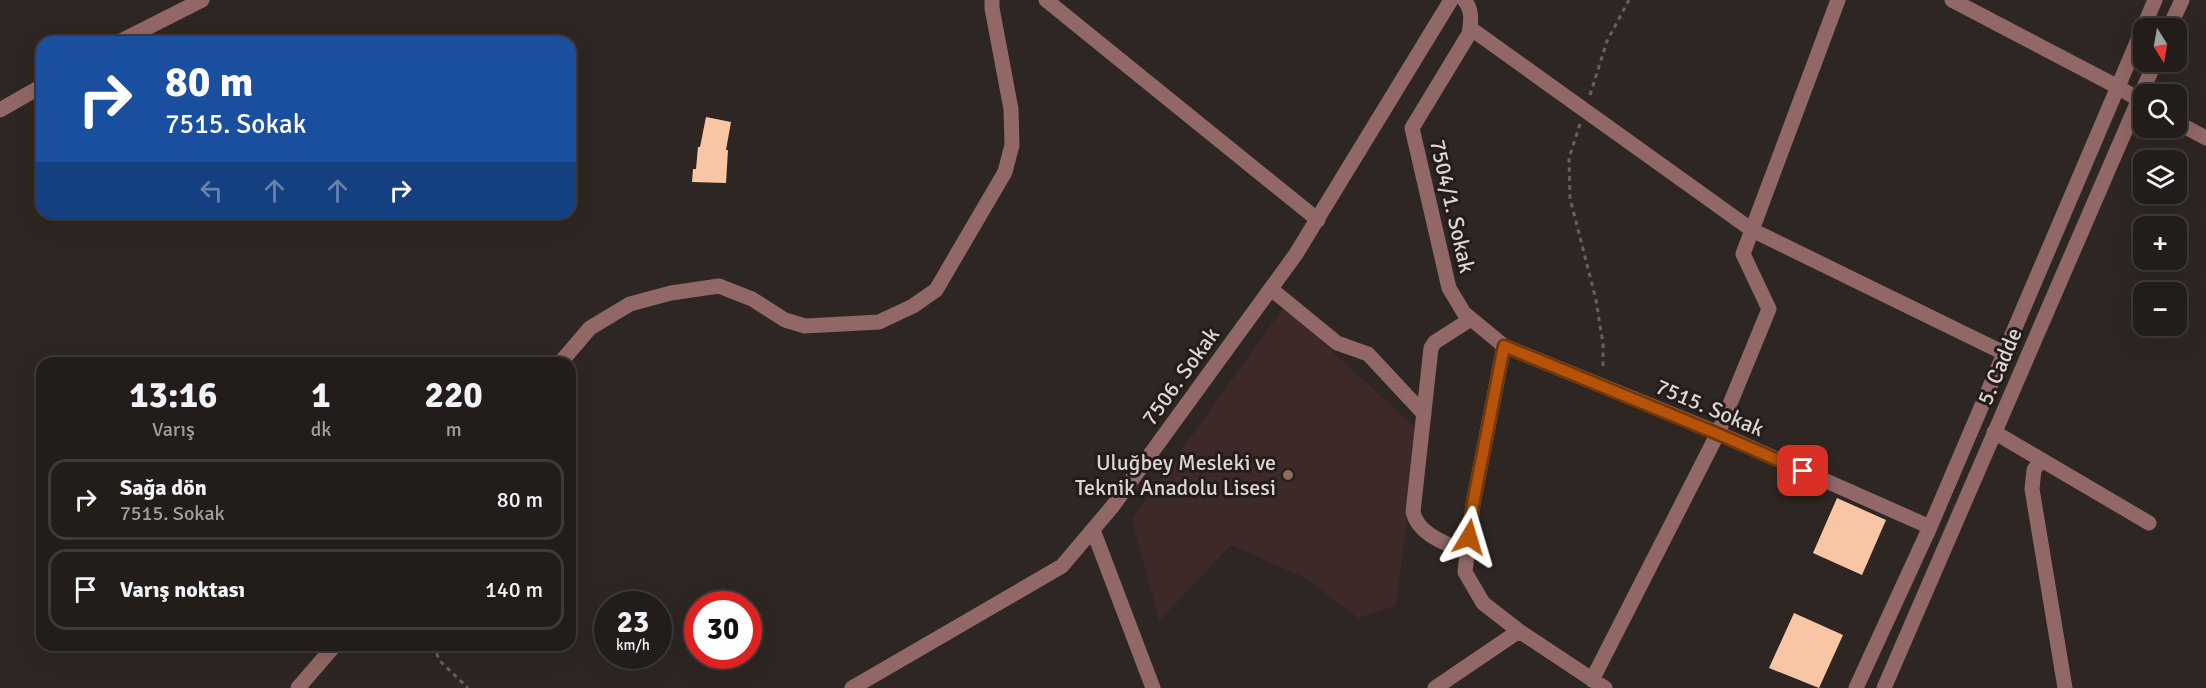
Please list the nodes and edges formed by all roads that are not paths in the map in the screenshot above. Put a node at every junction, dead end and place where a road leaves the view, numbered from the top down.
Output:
1 (202, 0) edge
2 (992, 0) edge
3 (1046, 0) edge
4 (1451, 0) edge
5 (1464, 0) edge
6 (1838, 0) edge
7 (1952, 0) edge
8 (2155, 0) edge
9 (2182, 0) edge
10 (2174, 18) edge
11 (1470, 28) junction
12 (130, 36) edge
13 (2118, 87) junction
14 (36, 89) edge
15 (2133, 97) edge
16 (0, 110) edge
17 (2133, 120) edge
18 (2187, 128) edge
19 (2206, 138) edge
20 (1318, 220) junction
21 (1752, 230) junction
22 (1271, 290) junction
23 (1471, 319) junction
24 (1504, 346) junction
25 (2006, 354) junction
26 (565, 357) edge
27 (1424, 414) junction
28 (1994, 432) junction
29 (1718, 434) junction
30 (2041, 460) junction
31 (2149, 523) dead end
32 (1930, 527) junction
33 (1093, 530) junction
34 (1467, 554) junction
35 (1519, 631) junction
36 (330, 651) edge
37 (1598, 684) edge
38 (298, 688) edge
39 (852, 688) edge
40 (1153, 688) edge
41 (1435, 688) edge
42 (1856, 688) edge
43 (1884, 688) edge
44 (2065, 688) edge

1 - 12 street
2 - 26 street
3 - 20 street
4 - 20 street, 7506. Sokak
5 - 11 street
6 - 21 street
7 - 13 street
8 - 13 street
9 - 10 street
11 - 21 street
11 - 23 street, 7504/1. Sokak
13 - 15 street
13 - 25 street
14 - 16 street
17 - 28 street, 5. Cadde
18 - 19 street
20 - 22 street, 7506. Sokak
21 - 25 street
21 - 29 street
22 - 27 street
22 - 33 street, 7506. Sokak
23 - 24 street, 7504/1. Sokak
23 - 27 street
24 - 29 street, 7515. Sokak
24 - 34 street
25 - 32 street
27 - 34 street
28 - 30 street
28 - 43 street, 5. Cadde
29 - 32 street, 7515. Sokak
29 - 37 street
30 - 31 street
30 - 44 street
32 - 42 street
33 - 39 street, 7506. Sokak
33 - 40 street
34 - 35 street
35 - 37 street
35 - 41 street
36 - 38 street

